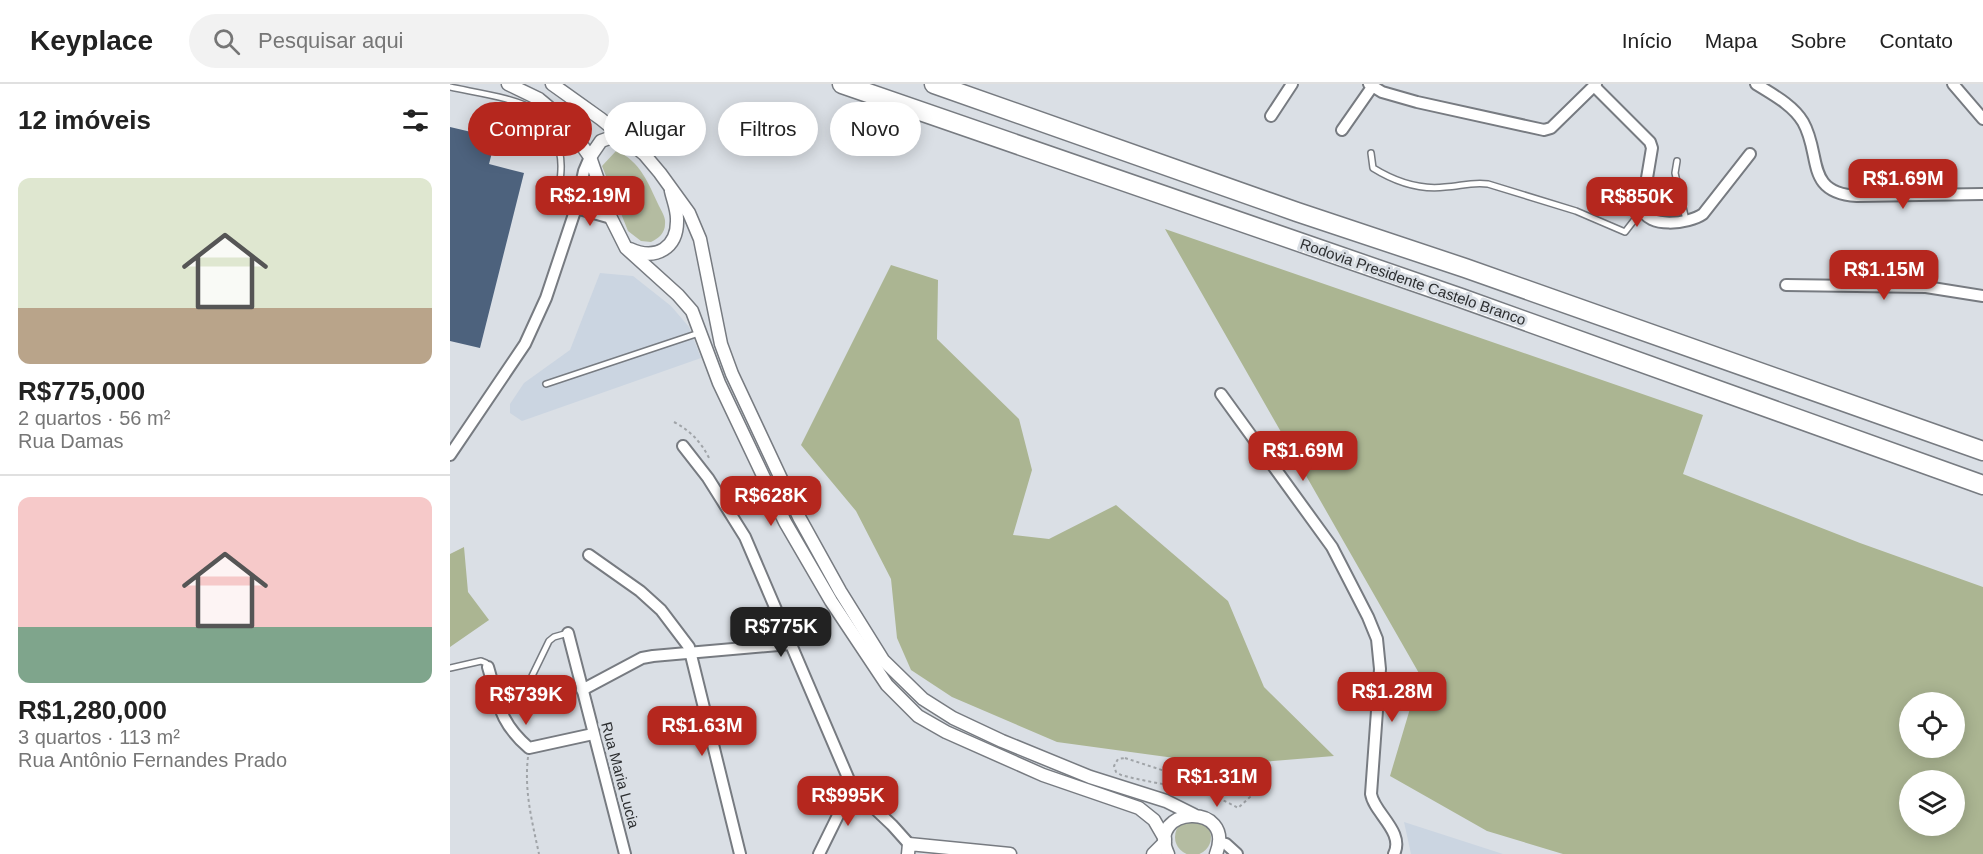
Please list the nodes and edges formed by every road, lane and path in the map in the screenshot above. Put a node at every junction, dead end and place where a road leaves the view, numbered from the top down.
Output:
1 (508, 84) edge
2 (552, 84) edge
3 (842, 84) edge
4 (934, 84) edge
5 (1292, 84) edge
6 (1756, 84) edge
7 (1953, 84) edge
8 (1371, 85) edge
9 (1595, 85) edge
10 (450, 87) edge
11 (1271, 116) dead end
12 (1983, 119) edge
13 (604, 123) edge
14 (1342, 130) dead end
15 (604, 140) edge
16 (1371, 153) dead end
17 (1750, 154) dead end
18 (646, 156) edge
19 (590, 157) junction
20 (1677, 160) dead end
21 (671, 189) junction
22 (1983, 194) edge
23 (576, 208) junction
24 (1642, 210) junction
25 (611, 218) junction
26 (1686, 221) junction
27 (626, 248) junction
28 (1786, 285) dead end
29 (1983, 296) edge
30 (701, 333) junction
31 (546, 384) dead end
32 (1221, 394) dead end
33 (682, 446) dead end
34 (1983, 451) edge
35 (450, 455) edge
36 (1983, 486) edge
37 (589, 555) dead end
38 (568, 633) joint
39 (790, 644) junction
40 (691, 652) junction
41 (488, 667) joint
42 (450, 668) edge
43 (532, 676) dead end
44 (582, 690) junction
45 (593, 734) junction
46 (529, 748) junction
47 (852, 787) junction
48 (1238, 808) joint
49 (1194, 815) junction
50 (1166, 845) edge
51 (1218, 848) edge
52 (909, 849) edge
53 (539, 854) edge
54 (625, 854) edge
55 (740, 854) edge
56 (819, 854) edge
57 (1010, 854) edge
58 (1153, 854) edge
59 (1237, 854) edge
60 (1394, 854) edge

1 - 19 street
2 - 13 street
3 - 36 highway, Rodovia Presidente Castelo Branco
4 - 34 highway, Rodovia Presidente Castelo Branco
5 - 11 street
6 - 22 street
7 - 12 street
8 - 9 street
8 - 14 street
9 - 24 street
10 - 23 lane
15 - 19 street
16 - 24 lane
17 - 26 street
18 - 21 street
19 - 23 street
19 - 25 street
20 - 26 lane
21 - 27 street
21 - 49 street
23 - 25 street
23 - 35 street
24 - 26 street
25 - 27 street
27 - 30 street
28 - 29 street
30 - 31 lane
30 - 50 street
32 - 60 street
33 - 39 street
37 - 40 street
38 - 43 lane
38 - 44 street, Rua Maria Lucia
39 - 40 street
39 - 47 street
40 - 44 street
40 - 55 street
41 - 42 lane
41 - 46 street
44 - 45 street, Rua Maria Lucia
45 - 46 street
45 - 54 street, Rua Maria Lucia
46 - 53 path
47 - 52 street
47 - 56 street
48 - 48 path
49 - 50 street
49 - 51 street
50 - 58 street
51 - 59 street
52 - 57 street

